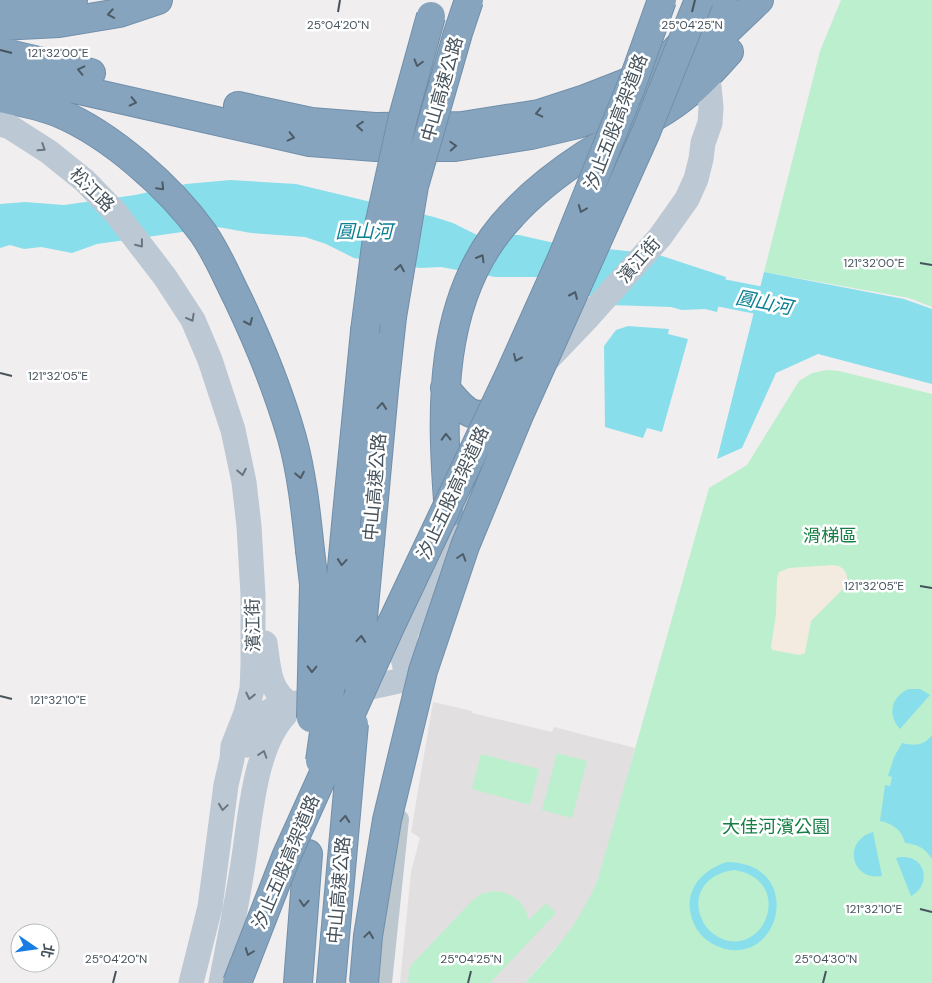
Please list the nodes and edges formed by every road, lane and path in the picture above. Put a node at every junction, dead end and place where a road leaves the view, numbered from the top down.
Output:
1 (73, 0) edge
2 (158, 0) edge
3 (469, 0) edge
4 (662, 0) edge
5 (758, 2) edge
6 (699, 3) edge
7 (0, 7) edge
8 (434, 8) edge
9 (0, 26) edge
10 (0, 52) edge
11 (0, 72) edge
12 (702, 94) dead end
13 (0, 98) edge
14 (0, 124) edge
15 (165, 277) joint
16 (547, 361) junction
17 (445, 388) junction
18 (504, 408) junction
19 (447, 478) junction
20 (450, 520) junction
21 (253, 595) junction
22 (408, 679) junction
23 (292, 704) junction
24 (232, 759) junction
25 (308, 854) junction
26 (191, 983) edge
27 (221, 983) edge
28 (237, 983) edge
29 (298, 983) edge
30 (331, 983) edge
31 (364, 983) edge
32 (384, 983) edge

1 - 7 highway
2 -> 9 highway
30 -> 3 highway, 中山高速公路, bridge
4 -> 28 highway, 汐止五股高架道路, bridge
11 -> 5 highway
17 -> 5 highway
6 -> 10 highway
31 -> 6 highway, 汐止五股高架道路, bridge
8 -> 25 highway, 中山高速公路, bridge
12 - 16 main road, 濱江街
13 -> 25 highway, bridge
14 -> 15 main road, 松江路
15 -> 21 main road, 濱江街
16 - 18 main road, 濱江街
16 - 20 main road, 濱江街
17 - 18 highway
19 -> 17 highway
18 - 19 main road, 濱江街
19 - 20 highway
19 - 22 main road, 濱江街
20 - 22 main road, 濱江街
21 - 23 main road
21 -> 24 main road, 濱江街
22 - 23 main road
22 - 32 street
23 - 24 main road
27 -> 23 main road
24 -> 26 main road, 濱江街
25 -> 29 highway, 中山高速公路

